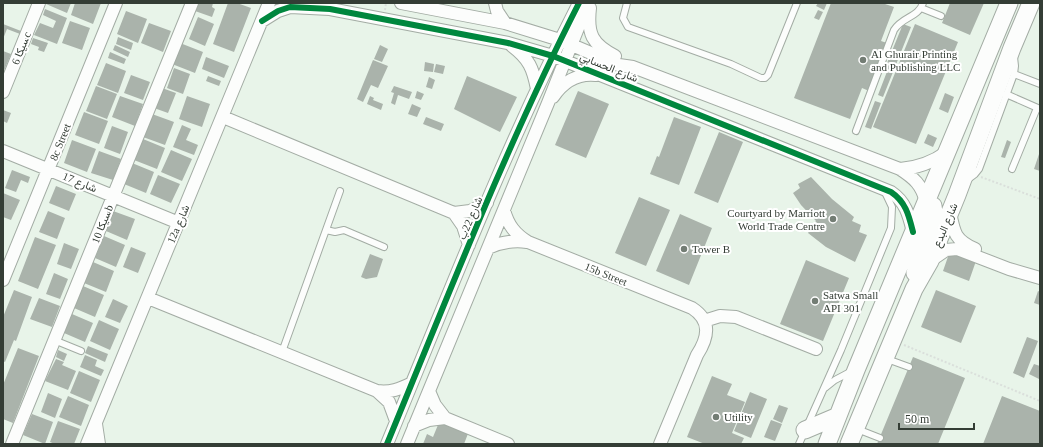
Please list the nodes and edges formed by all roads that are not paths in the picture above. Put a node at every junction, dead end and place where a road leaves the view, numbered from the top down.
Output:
1 (39, 3) edge
2 (116, 3) edge
3 (192, 3) edge
4 (269, 3) edge
5 (314, 3) edge
6 (401, 3) edge
7 (438, 3) edge
8 (495, 3) edge
9 (579, 3) edge
10 (589, 3) edge
11 (626, 3) edge
12 (797, 3) edge
13 (1009, 3) edge
14 (1031, 3) edge
15 (922, 6) edge
16 (330, 9) junction
17 (448, 12) junction
18 (941, 16) dead end
19 (262, 21) junction
20 (505, 23) junction
21 (508, 43) junction
22 (565, 43) junction
23 (1012, 48) junction
24 (553, 56) junction
25 (565, 60) junction
26 (633, 67) junction
27 (1014, 74) junction
28 (603, 75) junction
29 (1040, 84) edge
30 (537, 89) junction
31 (3, 92) edge
32 (1006, 94) junction
33 (548, 103) junction
34 (1039, 108) edge
35 (222, 117) junction
36 (856, 131) dead end
37 (3, 151) edge
38 (948, 151) junction
39 (48, 169) junction
40 (1012, 169) dead end
41 (900, 170) junction
42 (969, 179) junction
43 (884, 188) junction
44 (340, 191) dead end
45 (114, 196) junction
46 (926, 202) junction
47 (487, 203) junction
48 (504, 210) junction
49 (950, 212) junction
50 (454, 213) junction
51 (179, 223) junction
52 (326, 230) junction
53 (913, 232) junction
54 (528, 242) junction
55 (469, 245) junction
56 (384, 247) dead end
57 (488, 248) junction
58 (930, 261) junction
59 (1035, 276) edge
60 (3, 280) edge
61 (914, 289) junction
62 (148, 298) junction
63 (683, 306) junction
64 (704, 321) junction
65 (54, 340) junction
66 (816, 349) dead end
67 (81, 351) dead end
68 (282, 352) junction
69 (697, 355) junction
70 (885, 359) junction
71 (909, 368) dead end
72 (856, 370) junction
73 (412, 383) junction
74 (823, 390) junction
75 (377, 391) junction
76 (429, 391) junction
77 (838, 416) junction
78 (445, 418) junction
79 (396, 421) junction
80 (96, 423) junction
81 (414, 426) junction
82 (802, 437) edge
83 (880, 438) dead end
84 (851, 440) edge
85 (12, 441) edge
86 (87, 444) edge
87 (99, 444) edge
88 (387, 444) edge
89 (407, 444) edge
90 (508, 444) edge
91 (660, 444) edge
92 (827, 444) edge

1 - 31 street, سيكا 6c
2 - 39 street, 8c Street
3 - 45 street, سيكا 10b
4 - 19 street, 12a شارع
5 - 16 street
6 - 17 street, شارع الحسابي
7 - 17 street
8 - 20 street
9 - 22 street, شارع 22ب
10 - 22 street, شارع 22ب
10 - 26 street
11 - 12 lane
13 - 38 main road
14 - 23 main road, شارع البدع
15 - 18 lane
15 - 36 lane
16 - 19 street, شارع الحسابي
16 - 21 street, شارع الحسابي
17 - 20 street, شارع الحسابي
19 - 35 street, 12a شارع
20 - 22 street, شارع الحسابي
21 - 24 street, شارع الحسابي
21 - 30 street
22 - 24 street, شارع 22ب
22 - 25 street, شارع 22ب
22 - 26 street, شارع الحسابي
23 - 27 lane
23 - 42 main road, شارع البدع
24 - 25 street, شارع الحسابي
24 - 30 street, شارع 22ب
25 - 28 street, شارع الحسابي
25 - 33 street, شارع 22ب
26 - 41 street, شارع الحسابي
27 - 29 lane
27 - 32 lane
28 - 33 street
28 - 43 street, شارع الحسابي
30 - 47 street, شارع 22ب
32 - 34 lane
32 - 42 lane
33 - 48 street, شارع 22ب
34 - 40 lane
35 - 50 street
35 - 51 street, 12a شارع
37 - 39 street, شارع 17
38 - 41 street
38 - 46 main road
39 - 45 street, شارع 17
39 - 60 street, 8c Street
41 - 46 street, شارع الحسابي
42 - 49 main road, شارع البدع
43 - 53 street, شارع الحسابي
43 - 74 lane
44 - 52 lane
45 - 51 street, شارع 17
45 - 65 street, سيكا 10b
46 - 53 main road
46 - 61 main road
47 - 50 street
47 - 55 street, شارع 22ب
48 - 54 street, 15b Street
48 - 57 street, شارع 22ب
49 - 58 main road, شارع البدع
49 - 59 street
50 - 55 street
51 - 62 street, 12a شارع
52 - 56 lane
52 - 68 lane
53 - 72 main road
54 - 57 street, 15b Street
54 - 63 street, 15b Street
55 - 73 street, شارع 22ب
57 - 76 street, شارع 22ب
58 - 59 street
58 - 61 main road, شارع البدع
61 - 70 main road, شارع البدع
62 - 68 street
62 - 80 street, 12a شارع
63 - 64 street, 15b Street
63 - 69 street, 15b Street
64 - 66 street
64 - 69 street, 15b Street
65 - 67 lane
65 - 85 street, سيكا 10b
68 - 75 street
69 - 91 street, 15b Street
70 - 71 lane
70 - 84 main road, شارع البدع
72 - 74 lane
72 - 77 main road
73 - 75 street
73 - 79 street, شارع 22ب
74 - 82 lane
75 - 79 street
76 - 78 street
76 - 81 street, شارع 22ب
77 - 82 main road
77 - 92 main road
78 - 81 street
78 - 90 street
79 - 88 street, شارع 22ب
80 - 86 street, 12a شارع
80 - 87 street
81 - 89 street, شارع 22ب
83 - 84 lane

